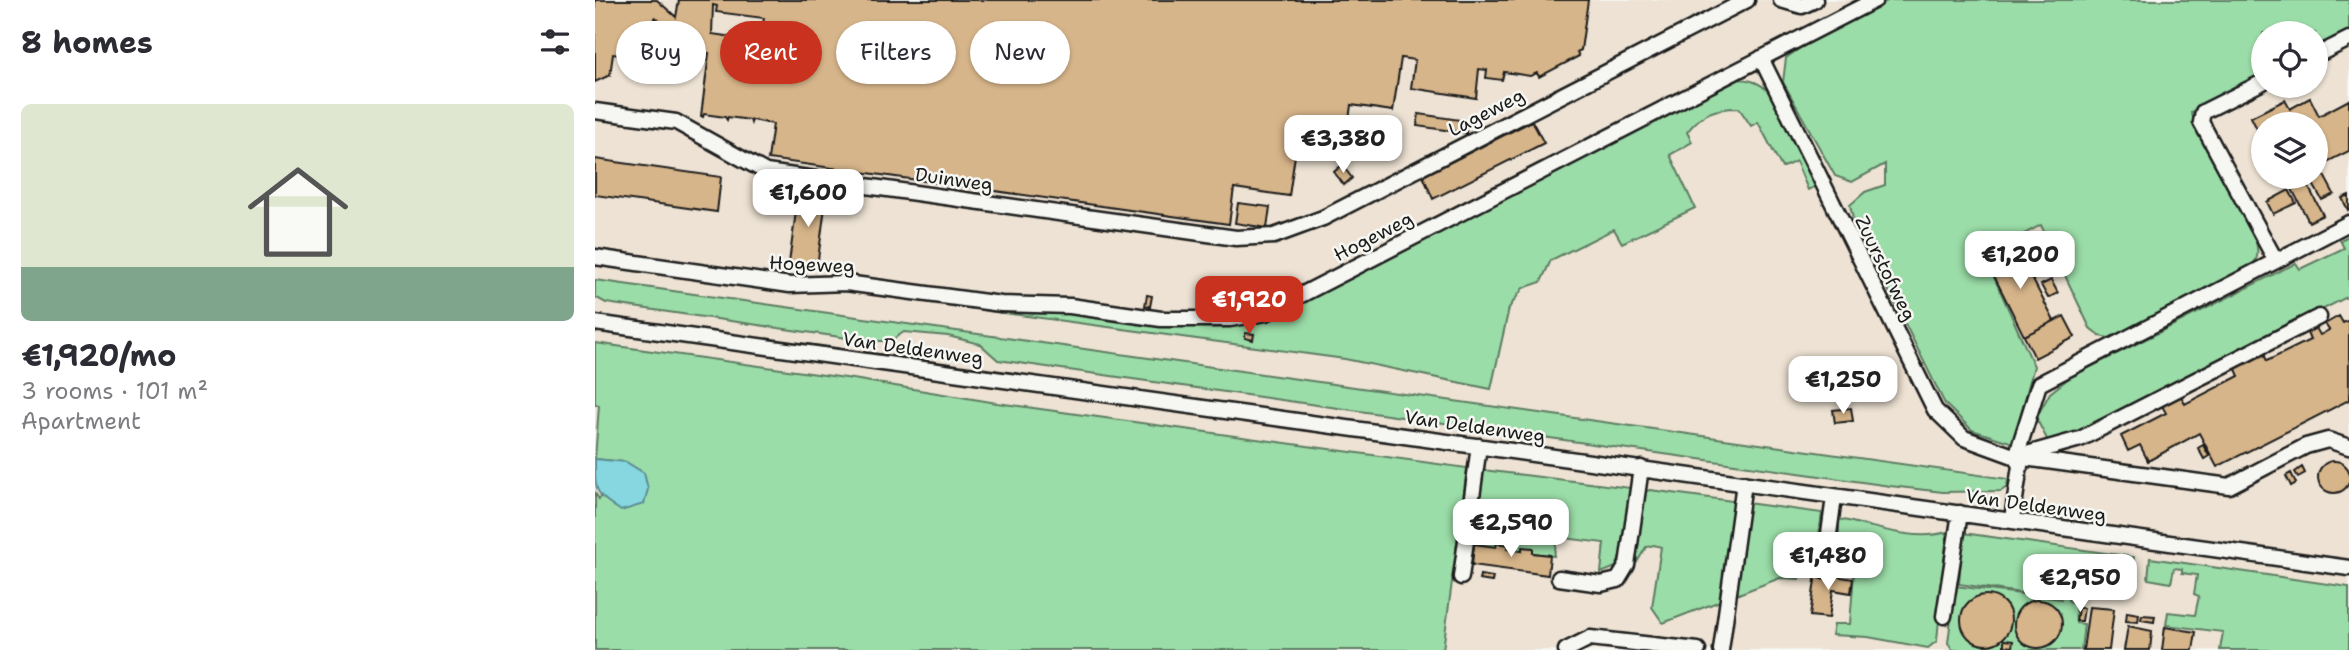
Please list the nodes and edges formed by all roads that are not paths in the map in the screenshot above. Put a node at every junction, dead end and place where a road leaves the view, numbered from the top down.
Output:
1 (1747, 0) edge
2 (1781, 0) edge
3 (1815, 0) edge
4 (1875, 0) edge
5 (2349, 40) edge
6 (2328, 50) edge
7 (1761, 58) junction
8 (2251, 88) edge
9 (595, 111) edge
10 (2349, 223) edge
11 (1236, 238) joint
12 (595, 257) edge
13 (2276, 261) junction
14 (2319, 317) dead end
15 (595, 323) edge
16 (1479, 446) junction
17 (2349, 447) edge
18 (2016, 457) junction
19 (1641, 468) junction
20 (1744, 482) junction
21 (1834, 497) junction
22 (1959, 513) junction
23 (2012, 519) junction
24 (2349, 568) edge
25 (1824, 571) dead end
26 (1461, 577) dead end
27 (1559, 578) dead end
28 (1944, 616) dead end
29 (1566, 650) edge
30 (1698, 650) edge
31 (1721, 650) edge

1 - 11 lane, Lageweg
2 - 3 lane
4 - 7 lane, Hogeweg
5 - 6 lane
7 - 12 lane, Hogeweg
7 - 18 lane, Zuurstofweg
8 - 13 lane
9 - 11 lane, Duinweg
10 - 13 lane
13 - 18 lane
14 - 18 lane
15 - 16 lane, Van Deldenweg
16 - 19 lane, Van Deldenweg
16 - 26 lane
17 - 18 lane, Zuurstofweg
18 - 23 lane
19 - 20 lane, Van Deldenweg
19 - 27 lane
20 - 21 lane, Van Deldenweg
20 - 31 lane
21 - 22 lane, Van Deldenweg
21 - 25 lane
22 - 23 lane, Van Deldenweg
22 - 28 lane
23 - 24 lane, Van Deldenweg
29 - 30 lane

